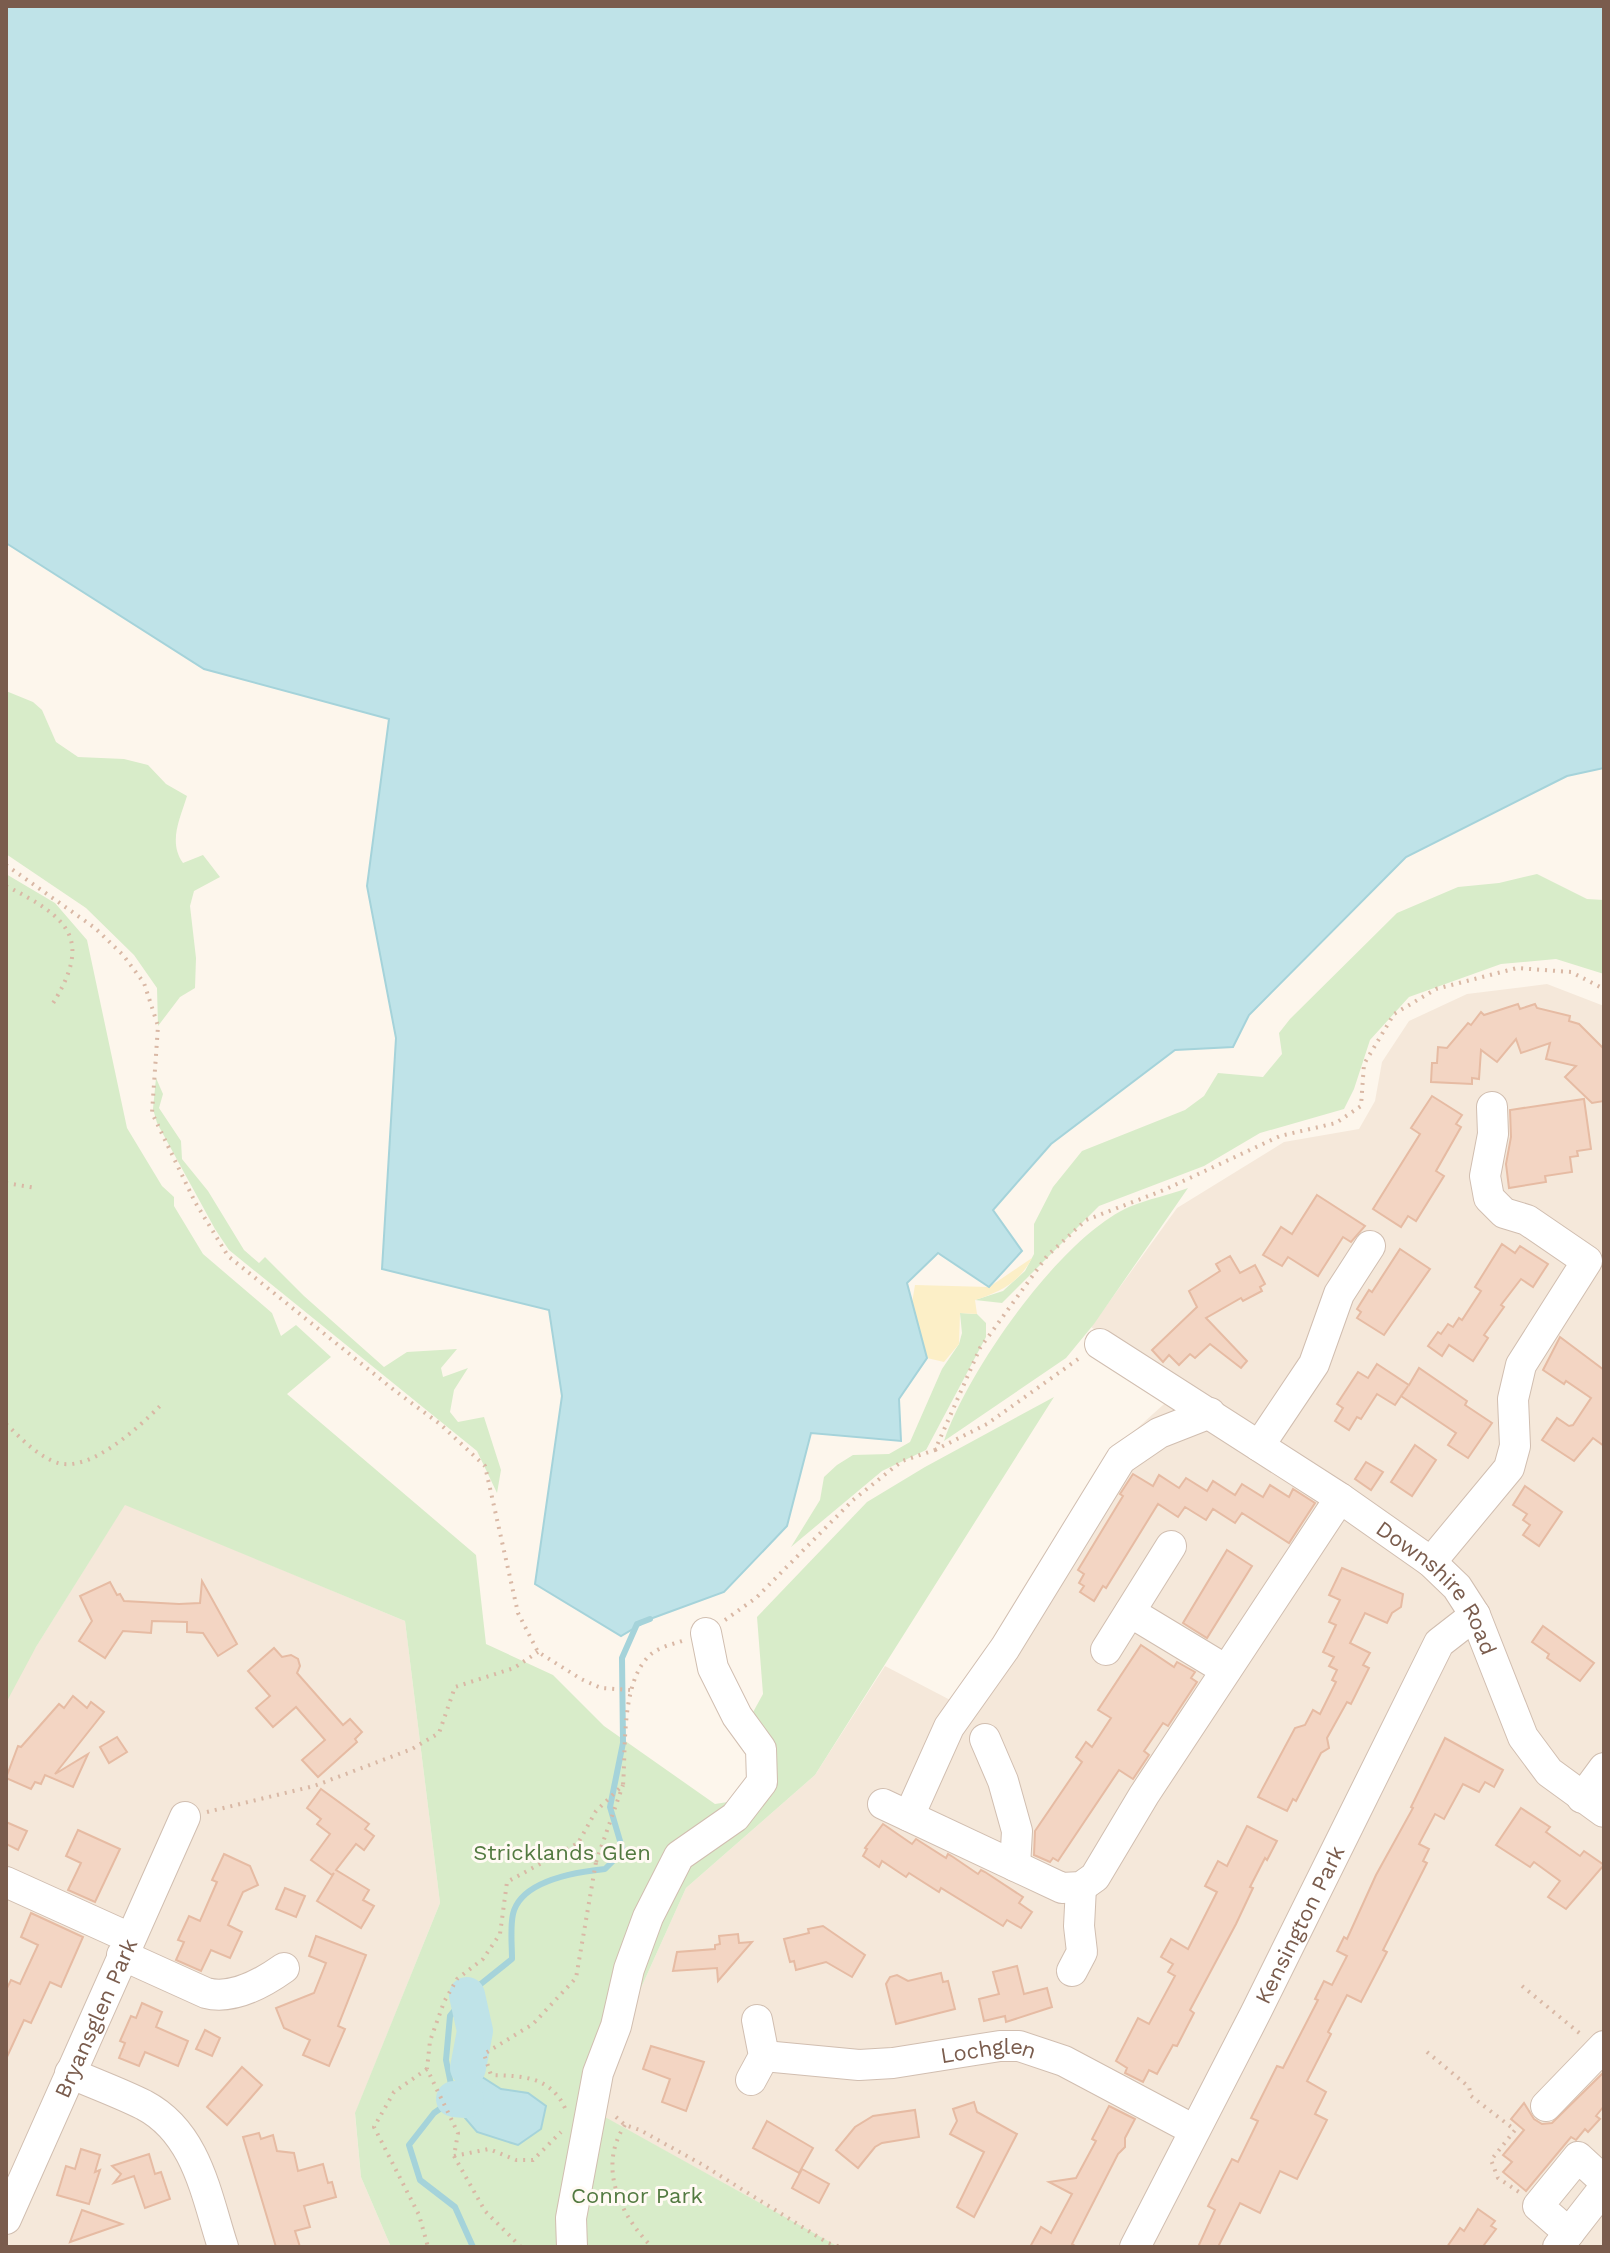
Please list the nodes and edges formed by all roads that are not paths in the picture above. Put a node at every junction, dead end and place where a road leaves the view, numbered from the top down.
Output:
1 (1492, 1107) dead end
2 (1370, 1246) dead end
3 (1100, 1344) road end
4 (1210, 1413) junction
5 (1259, 1446) junction
6 (1340, 1498) junction
7 (1171, 1546) dead end
8 (1431, 1562) junction
9 (1130, 1612) junction
10 (1475, 1615) junction
11 (706, 1633) road end
12 (1106, 1650) dead end
13 (1226, 1670) junction
14 (985, 1739) dead end
15 (1604, 1768) edge
16 (1593, 1805) edge
17 (185, 1817) road end
18 (1015, 1866) junction
19 (6, 1882) edge
20 (1081, 1887) junction
21 (126, 1947) junction
22 (284, 1968) dead end
23 (1072, 1971) dead end
24 (757, 2020) dead end
25 (1602, 2048) edge
26 (70, 2073) junction
27 (1546, 2106) dead end
28 (1194, 2130) junction
29 (18, 2157) edge
30 (1602, 2193) edge
31 (6, 2219) edge
32 (1564, 2240) edge
33 (223, 2247) edge
34 (572, 2247) edge
35 (1135, 2247) edge

1 - 8 street
2 - 5 street
3 - 4 street, Downshire Road
4 - 5 street, Downshire Road
4 - 18 street
5 - 6 street, Downshire Road
6 - 8 street, Downshire Road
6 - 13 street
7 - 9 street
8 - 10 street, Downshire Road
9 - 12 street
9 - 13 street
10 - 16 street, Downshire Road
10 - 28 street, Kensington Park
11 - 34 street
13 - 20 street
14 - 18 street
15 - 16 street
17 - 21 street, Bryansglen Park
18 - 20 street
19 - 21 street
20 - 23 street
21 - 22 street
21 - 26 street, Bryansglen Park
24 - 28 street, Lochglen
25 - 27 street
26 - 29 street, Bryansglen Park
26 - 33 street
28 - 35 street, Kensington Park
29 - 31 street, Bryansglen Park
30 - 32 street
30 - 32 street

